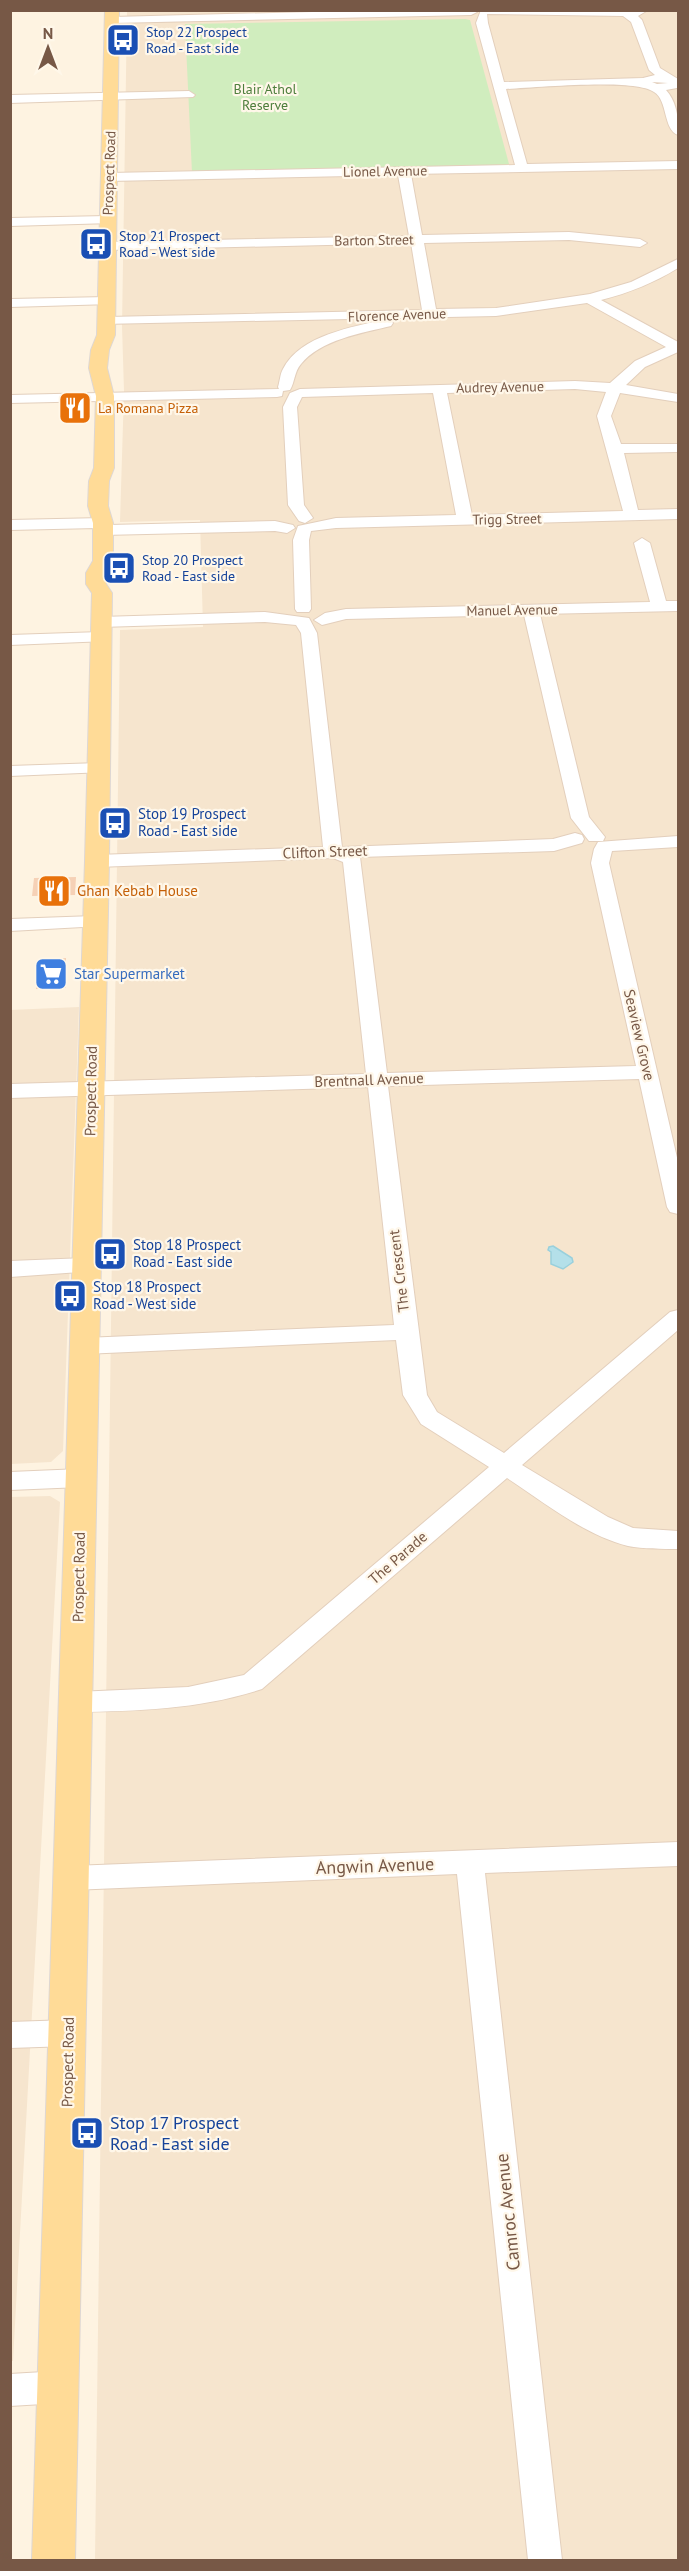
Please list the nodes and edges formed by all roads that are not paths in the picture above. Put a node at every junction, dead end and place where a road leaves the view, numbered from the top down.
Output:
1 (603, 11) edge
2 (634, 12) edge
3 (267, 14) edge
4 (479, 14) edge
5 (112, 15) edge
6 (664, 83) edge
7 (500, 86) junction
8 (189, 95) dead end
9 (111, 96) junction
10 (10, 99) edge
11 (678, 131) edge
12 (678, 166) edge
13 (522, 169) junction
14 (404, 171) junction
15 (109, 177) junction
16 (107, 220) junction
17 (10, 222) edge
18 (417, 240) junction
19 (640, 243) dead end
20 (108, 246) junction
21 (678, 263) edge
22 (589, 299) junction
23 (107, 301) junction
24 (10, 303) edge
25 (416, 314) junction
26 (430, 314) junction
27 (106, 328) junction
28 (678, 347) edge
29 (615, 387) junction
30 (439, 388) junction
31 (105, 392) junction
32 (288, 392) junction
33 (678, 398) edge
34 (10, 399) edge
35 (678, 448) edge
36 (616, 454) junction
37 (678, 458) edge
38 (678, 514) edge
39 (632, 516) junction
40 (465, 520) junction
41 (298, 524) junction
42 (10, 525) edge
43 (103, 526) junction
44 (642, 543) dead end
45 (659, 606) junction
46 (678, 606) edge
47 (531, 610) junction
48 (309, 615) junction
49 (101, 630) junction
50 (10, 640) edge
51 (99, 768) junction
52 (10, 771) edge
53 (678, 841) edge
54 (591, 846) junction
55 (333, 852) junction
56 (97, 861) junction
57 (94, 922) junction
58 (10, 925) edge
59 (648, 1072) junction
60 (376, 1080) junction
61 (91, 1088) junction
62 (10, 1090) edge
63 (678, 1207) edge
64 (86, 1266) junction
65 (10, 1269) edge
66 (678, 1318) edge
67 (406, 1332) junction
68 (84, 1346) junction
69 (505, 1466) junction
70 (81, 1478) junction
71 (10, 1480) edge
72 (678, 1540) edge
73 (76, 1702) junction
74 (678, 1854) edge
75 (470, 1863) junction
76 (72, 1878) junction
77 (69, 2032) junction
78 (10, 2035) edge
79 (60, 2387) junction
80 (10, 2390) edge
81 (53, 2560) edge
82 (545, 2560) edge

1 - 2 street
1 - 4 street
2 - 6 street
3 - 4 street
3 - 5 street
4 - 7 street
5 - 9 main road, Prospect Road
6 - 7 street
6 - 11 street
7 - 13 street
8 - 9 street
9 - 10 street
9 - 15 main road, Prospect Road
12 - 13 street, Lionel Avenue
13 - 14 street, Lionel Avenue
14 - 15 street, Lionel Avenue
14 - 18 street
15 - 16 main road, Prospect Road
16 - 17 street
16 - 20 main road, Prospect Road
18 - 19 street, Barton Street
18 - 20 street, Barton Street
18 - 26 street
20 - 23 main road, Prospect Road
21 - 22 street, Florence Avenue
22 - 26 street, Florence Avenue
22 - 28 street
23 - 24 street
23 - 27 main road, Prospect Road
25 - 26 street, Florence Avenue
25 - 27 street, Florence Avenue
25 - 32 street
27 - 31 main road, Prospect Road
28 - 29 street
29 - 30 street, Audrey Avenue
29 - 33 street, Audrey Avenue
29 - 36 street
30 - 32 street, Audrey Avenue
30 - 40 street
31 - 32 street, Audrey Avenue
31 - 34 street, Audrey Avenue
31 - 43 main road, Prospect Road
32 - 41 street
35 - 36 street
36 - 37 street
36 - 39 street
38 - 39 street, Trigg Street
39 - 40 street, Trigg Street
40 - 41 street, Trigg Street
41 - 43 street, Trigg Street
41 - 48 street
42 - 43 street, Trigg Street
43 - 49 main road, Prospect Road
44 - 45 street
45 - 46 street, Manuel Avenue
45 - 47 street, Manuel Avenue
47 - 48 street, Manuel Avenue
47 - 54 street
48 - 49 street, Manuel Avenue
48 - 55 street
49 - 50 street, Manuel Avenue
49 - 51 main road, Prospect Road
51 - 52 street
51 - 56 main road, Prospect Road
53 - 54 street, Clifton Street
54 - 55 street, Clifton Street
54 - 59 street, Seaview Grove
55 - 56 street, Clifton Street
55 - 60 street, The Crescent
56 - 57 main road, Prospect Road
57 - 58 street
57 - 61 main road, Prospect Road
59 - 60 street, Brentnall Avenue
59 - 63 street, Seaview Grove
60 - 61 street, Brentnall Avenue
60 - 67 street, The Crescent
61 - 62 street, Brentnall Avenue
61 - 64 main road, Prospect Road
64 - 65 street
64 - 68 main road, Prospect Road
66 - 69 street, The Parade
67 - 68 street
67 - 69 street, The Crescent
68 - 70 main road, Prospect Road
69 - 72 street, The Crescent
69 - 73 street, The Parade
70 - 71 street
70 - 73 main road, Prospect Road
73 - 76 main road, Prospect Road
74 - 75 street, Angwin Avenue
75 - 76 street, Angwin Avenue
75 - 82 street, Camroc Avenue
76 - 77 main road, Prospect Road
77 - 78 street
77 - 79 main road, Prospect Road
79 - 80 street
79 - 81 main road, Prospect Road

